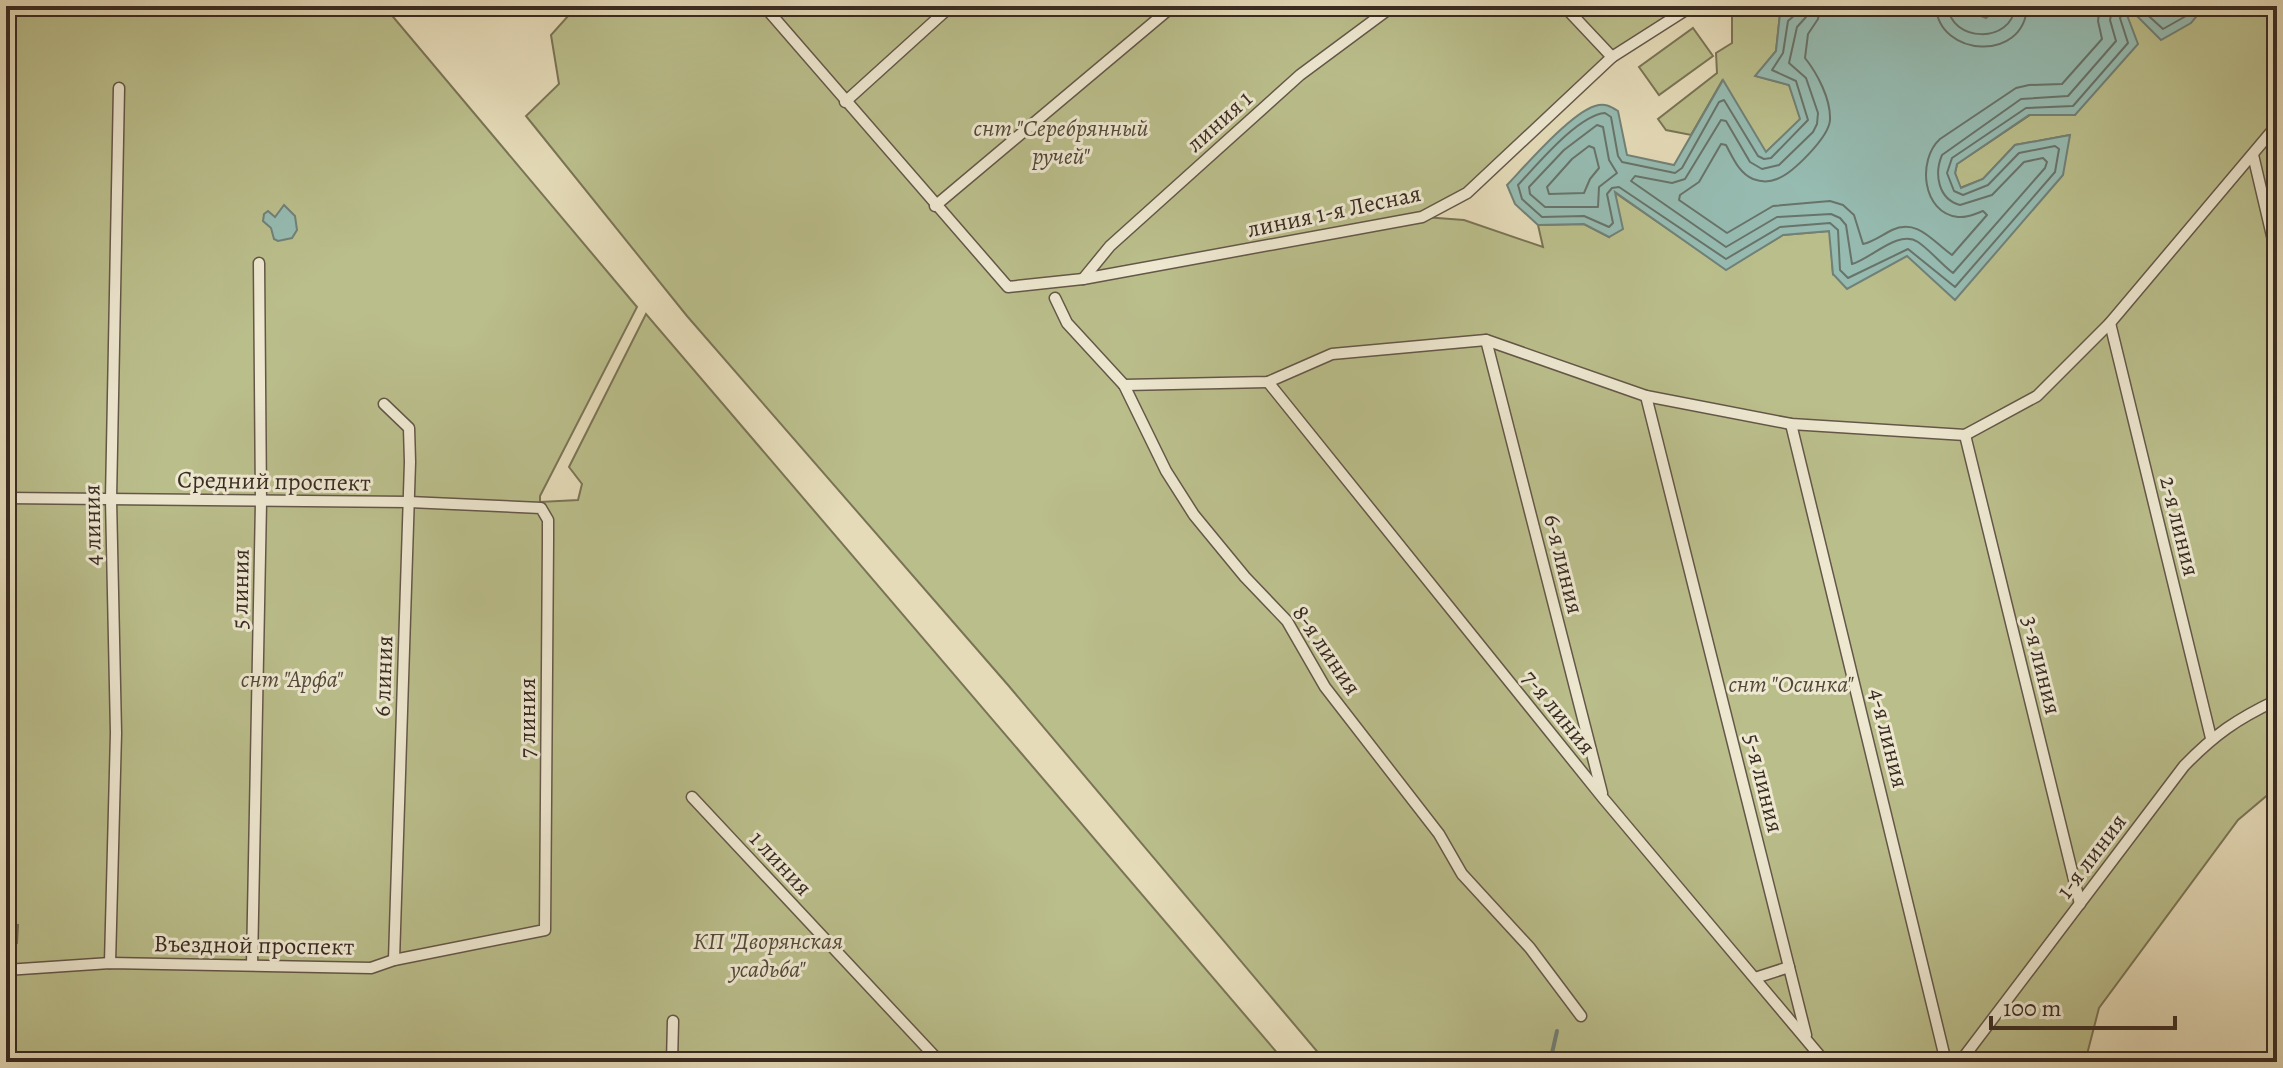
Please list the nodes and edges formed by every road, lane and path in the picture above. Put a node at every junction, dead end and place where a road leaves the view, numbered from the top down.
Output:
1 (764, 6) edge
2 (951, 6) edge
3 (1173, 6) edge
4 (1393, 6) edge
5 (1564, 6) edge
6 (1692, 6) edge
7 (1612, 57) junction
8 (119, 88) dead end
9 (845, 102) junction
10 (2277, 125) edge
11 (2253, 155) junction
12 (935, 206) junction
13 (2277, 257) edge
14 (259, 263) dead end
15 (1083, 279) junction
16 (1055, 298) dead end
17 (2110, 323) junction
18 (1486, 340) junction
19 (1268, 382) junction
20 (1124, 385) junction
21 (1646, 396) junction
22 (384, 404) dead end
23 (1791, 424) junction
24 (1965, 435) junction
25 (6, 498) edge
26 (111, 499) junction
27 (261, 502) junction
28 (409, 502) junction
29 (541, 508) joint
30 (2277, 700) edge
31 (2211, 738) junction
32 (692, 797) dead end
33 (1603, 798) junction
34 (2080, 904) junction
35 (545, 930) joint
36 (394, 960) junction
37 (110, 963) junction
38 (252, 965) junction
39 (1789, 967) junction
40 (6, 970) edge
41 (1755, 978) junction
42 (1581, 1016) dead end
43 (673, 1021) dead end
44 (1807, 1040) junction
45 (672, 1062) edge
46 (940, 1062) edge
47 (1825, 1062) edge
48 (1946, 1062) edge
49 (1960, 1062) edge

1 - 9 street
2 - 9 street
3 - 12 street
4 - 15 street, линия 1
5 - 7 street
6 - 7 street, линия 1-я Лесная
7 - 15 street, линия 1-я Лесная
8 - 26 street, 4 линия
9 - 12 street
10 - 11 street
11 - 13 street
11 - 17 street
12 - 15 street, линия 1-я Лесная
14 - 27 street, 5 линия
16 - 20 street, 8-я линия
17 - 24 street
17 - 31 street, 2-я линия
18 - 19 street
18 - 21 street
18 - 33 street, 6-я линия
19 - 20 street
19 - 33 street, 7-я линия
20 - 42 street, 8-я линия
21 - 23 street
21 - 39 street, 5-я линия
22 - 28 street, 6 линия
23 - 24 street
23 - 48 street, 4-я линия
24 - 34 street, 3-я линия
25 - 26 street, Средний проспект
26 - 27 street, Средний проспект
26 - 37 street, 4 линия
27 - 28 street, Средний проспект
27 - 38 street, 5 линия
28 - 29 street, Средний проспект
28 - 36 street, 6 линия
29 - 35 street, 7 линия
30 - 31 street, 1-я линия
31 - 34 street, 1-я линия
32 - 46 street, 1 линия
33 - 41 street, 7-я линия
34 - 49 street, 1-я линия
35 - 36 street, Въездной проспект
36 - 38 street, Въездной проспект
37 - 38 street, Въездной проспект
37 - 40 street, Въездной проспект
39 - 41 street
39 - 44 street, 5-я линия
41 - 44 street, 7-я линия
43 - 45 street
44 - 47 street, 7-я линия

